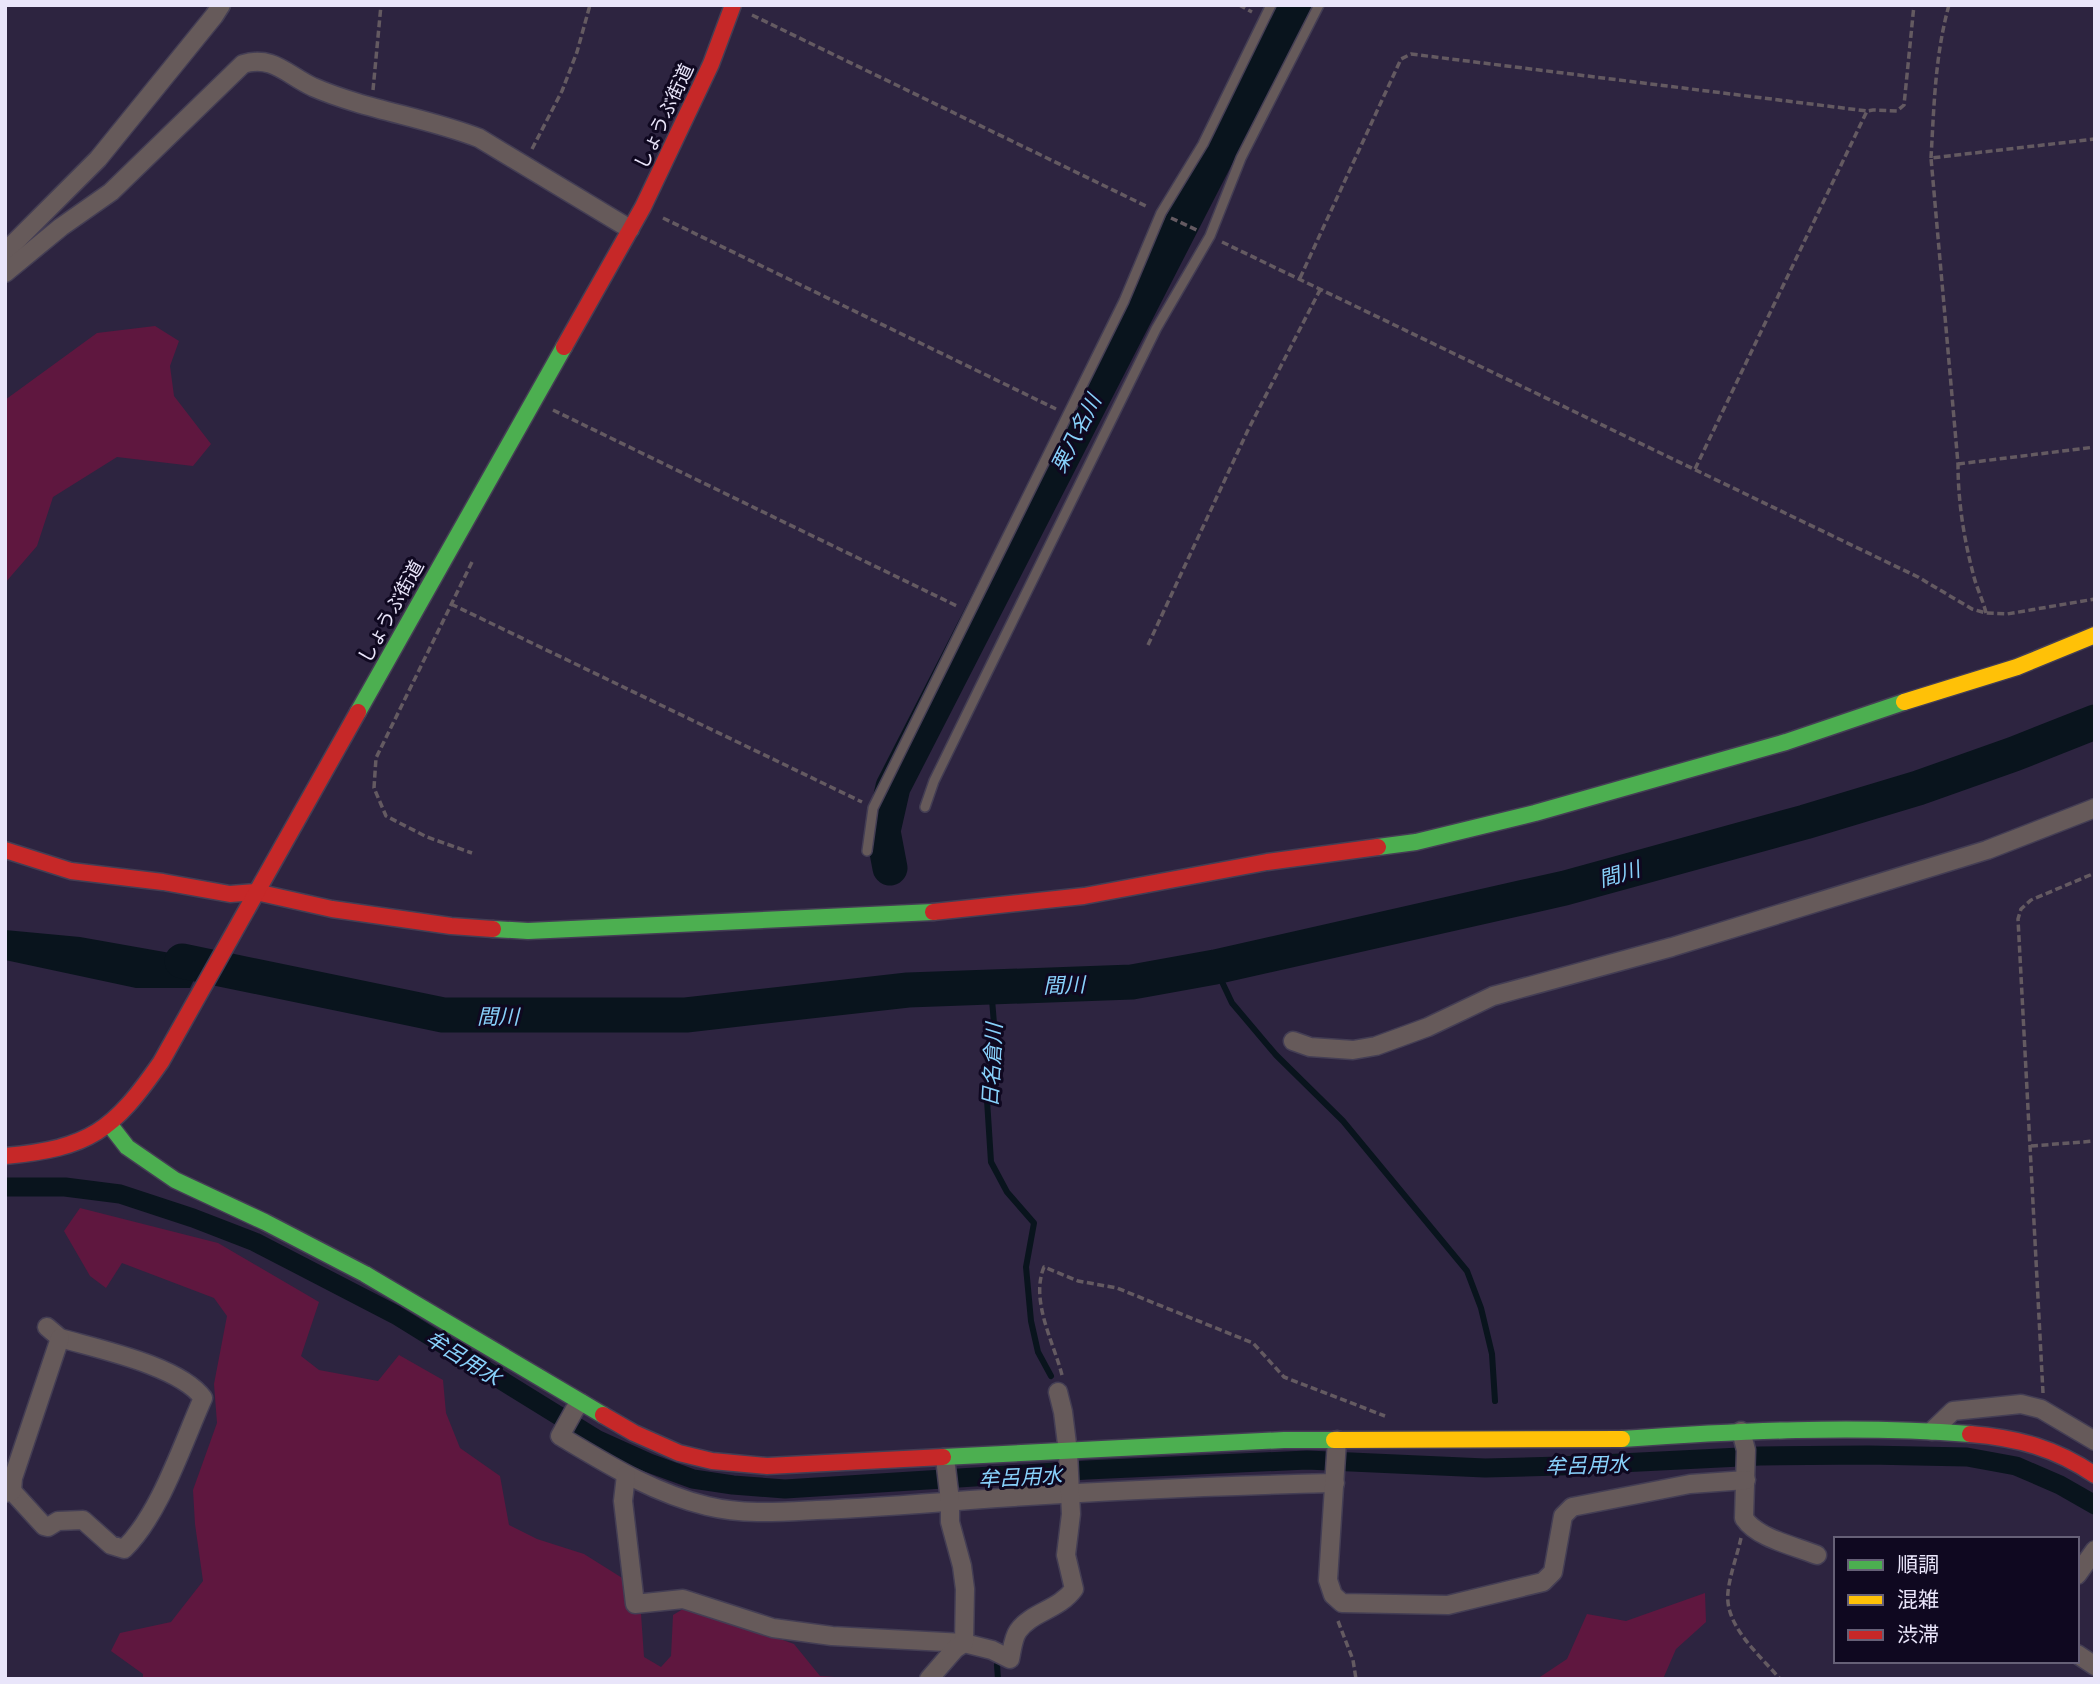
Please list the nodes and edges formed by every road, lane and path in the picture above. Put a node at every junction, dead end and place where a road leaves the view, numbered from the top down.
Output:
1 (221, 5) edge
2 (381, 5) edge
3 (590, 5) edge
4 (1271, 5) edge
5 (1319, 5) edge
6 (1914, 5) edge
7 (1949, 5) edge
8 (732, 6) edge
9 (376, 109) junction
10 (1867, 111) junction
11 (2095, 139) edge
12 (1931, 158) junction
13 (524, 165) junction
14 (643, 207) junction
15 (1164, 215) junction
16 (631, 229) junction
17 (1206, 234) junction
18 (5, 252) edge
19 (5, 273) edge
20 (1300, 278) junction
21 (1321, 288) junction
22 (533, 400) junction
23 (1069, 415) junction
24 (2095, 447) edge
25 (1958, 464) junction
26 (1695, 469) junction
27 (475, 555) dead end
28 (2095, 599) edge
29 (451, 604) junction
30 (970, 612) junction
31 (1986, 612) junction
32 (2095, 635) edge
33 (1148, 645) dead end
34 (925, 807) dead end
35 (873, 808) junction
36 (2095, 808) edge
37 (5, 850) edge
38 (867, 851) dead end
39 (472, 853) dead end
40 (2095, 873) edge
41 (256, 892) junction
42 (1293, 1041) dead end
43 (110, 1125) junction
44 (2095, 1141) edge
45 (2031, 1146) junction
46 (5, 1156) edge
47 (1058, 1392) joint
48 (578, 1406) junction
49 (2041, 1409) junction
50 (1741, 1431) junction
51 (1932, 1431) junction
52 (1401, 1439) junction
53 (2095, 1441) edge
54 (1336, 1445) junction
55 (1068, 1456) junction
56 (946, 1463) junction
57 (626, 1475) junction
58 (2095, 1475) edge
59 (1746, 1476) junction
60 (1335, 1480) junction
61 (1070, 1490) junction
62 (9, 1492) edge
63 (950, 1497) junction
64 (1748, 1524) junction
65 (2095, 1550) edge
66 (1817, 1555) dead end
67 (2079, 1572) edge
68 (1333, 1595) junction
69 (964, 1643) junction
70 (2079, 1655) edge
71 (2095, 1666) edge
72 (929, 1679) edge
73 (1356, 1679) edge
74 (1780, 1679) edge

1 - 18 street
2 - 9 path
3 - 13 path
4 - 15 lane
5 - 17 lane
6 - 10 path
7 - 12 path
8 - 14 street, しょうぶ街道
8 - 15 path
9 - 13 street
9 - 19 street
10 - 20 path
10 - 26 path
11 - 12 path
12 - 25 path
13 - 16 street
14 - 16 street, しょうぶ街道
14 - 23 path
15 - 17 path
15 - 23 lane
16 - 22 street, しょうぶ街道
17 - 20 path
17 - 34 lane
20 - 21 path
21 - 26 path
21 - 33 path
22 - 30 path
22 - 41 street, しょうぶ街道
23 - 30 lane
24 - 25 path
25 - 31 path
26 - 31 path
27 - 29 path
28 - 31 path
29 - 35 path
29 - 39 path
30 - 35 lane
32 - 41 street
35 - 38 lane
36 - 42 street
37 - 41 street
40 - 45 path
41 - 43 street, しょうぶ街道
43 - 46 street, しょうぶ街道
43 - 48 street
44 - 45 path
45 - 49 path
47 - 52 path
47 - 55 street
48 - 56 street
48 - 57 street
49 - 51 street
49 - 53 street
50 - 51 street
50 - 52 street
50 - 59 street
51 - 58 street
52 - 54 street
54 - 55 street
54 - 60 street
55 - 56 street
55 - 61 street
56 - 63 street
57 - 63 street
57 - 69 street
59 - 64 street
59 - 68 street
60 - 61 street
60 - 68 street
61 - 63 street
61 - 69 street
62 - 62 street
63 - 69 street
64 - 66 street
64 - 74 path
65 - 67 street
68 - 73 path
69 - 72 street
70 - 71 street

